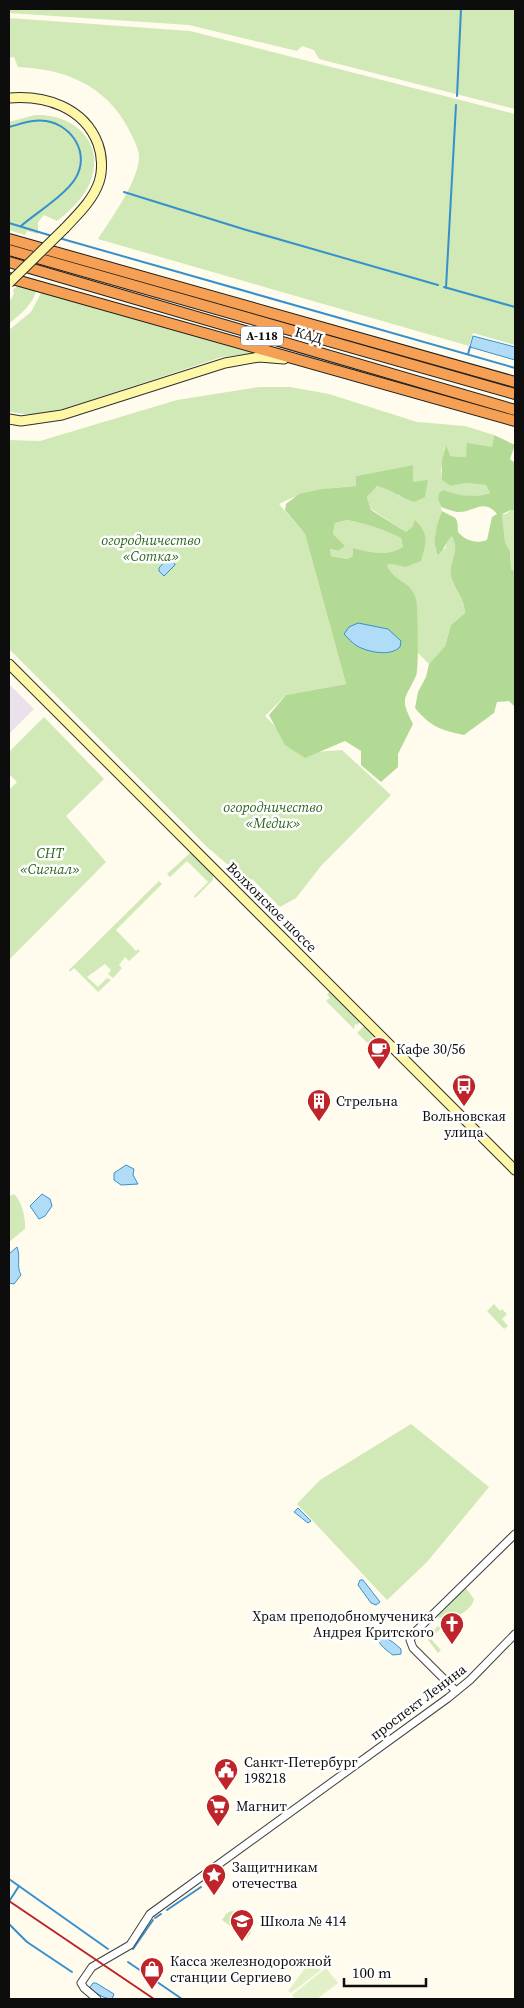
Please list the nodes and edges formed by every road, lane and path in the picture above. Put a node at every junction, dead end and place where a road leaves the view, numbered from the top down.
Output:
1 (9, 98) edge
2 (9, 239) edge
3 (9, 250) edge
4 (9, 262) edge
5 (9, 278) edge
6 (9, 283) edge
7 (448, 364) junction
8 (321, 366) junction
9 (515, 382) edge
10 (515, 392) edge
11 (515, 410) edge
12 (9, 419) edge
13 (515, 421) edge
14 (9, 664) edge
15 (515, 1170) edge
16 (515, 1534) edge
17 (515, 1634) edge
18 (456, 1691) junction
19 (97, 1999) edge

1 - 6 main road, bridge
2 - 7 highway
3 - 10 highway, КАД / А-118
4 - 11 highway, КАД / А-118
5 - 8 highway
7 - 9 highway
7 - 10 highway
8 - 12 main road
8 - 13 highway
14 - 15 main road, Волхонское шоссе
16 - 18 street
17 - 18 street, проспект Ленина
18 - 19 street, проспект Ленина

